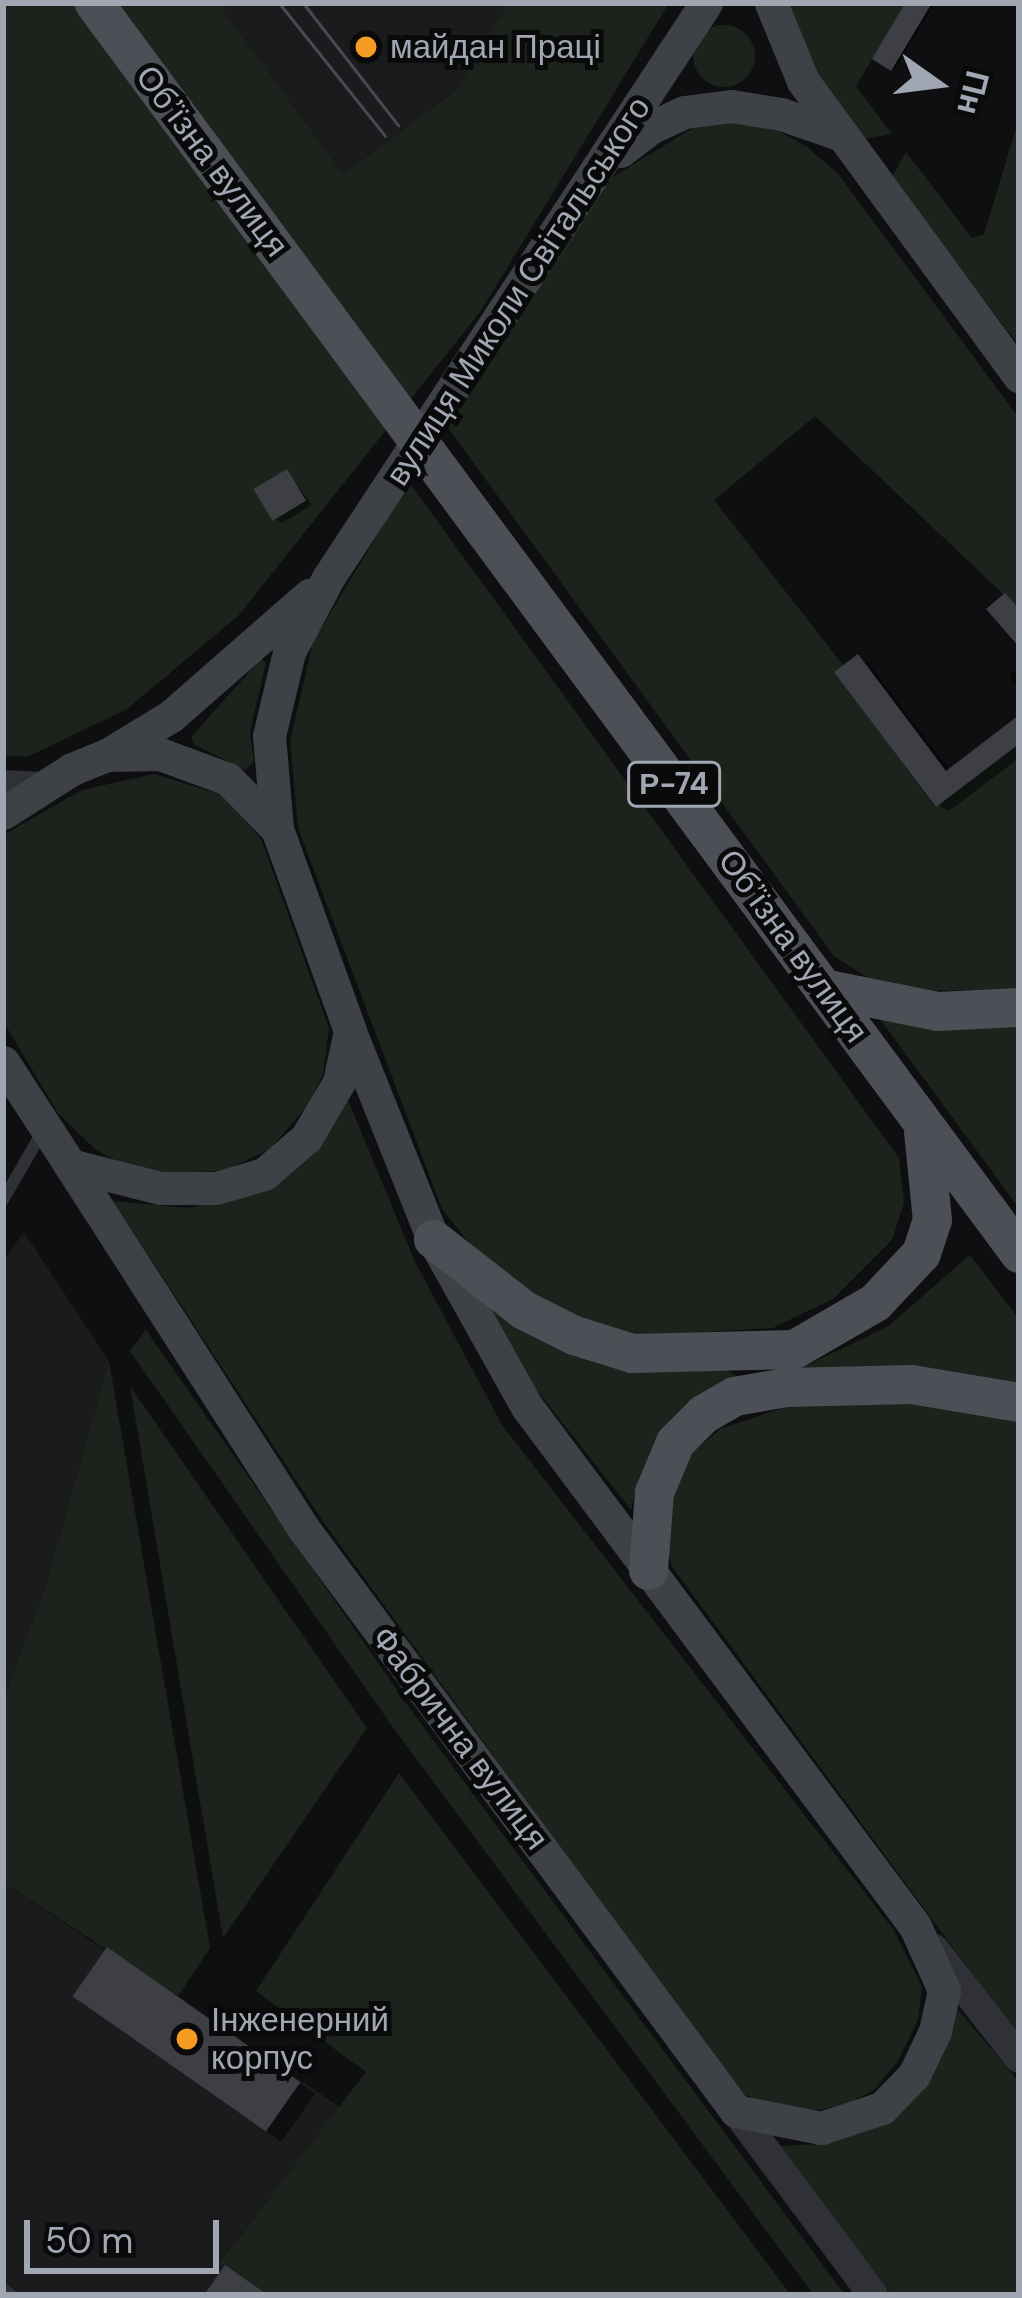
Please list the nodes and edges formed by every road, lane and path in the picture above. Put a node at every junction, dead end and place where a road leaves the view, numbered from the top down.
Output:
1 (94, 3) edge
2 (706, 3) edge
3 (771, 3) edge
4 (842, 135) junction
5 (605, 164) junction
6 (1019, 376) edge
7 (328, 578) junction
8 (106, 755) junction
9 (3, 785) edge
10 (41, 787) junction
11 (3, 813) edge
12 (278, 829) junction
13 (823, 988) junction
14 (1019, 1006) edge
15 (350, 1030) junction
16 (3, 1062) edge
17 (922, 1125) junction
18 (44, 1128) junction
19 (70, 1165) junction
20 (3, 1200) edge
21 (433, 1239) junction
22 (1019, 1253) edge
23 (1019, 1402) edge
24 (648, 1570) junction
25 (915, 1926) junction
26 (1019, 2058) edge
27 (736, 2111) junction
28 (3, 2289) edge
29 (11, 2295) edge
30 (873, 2295) edge

1 - 13 main road, Обʼїзна вулиця / Р-74
2 - 5 main road, вулиця Миколи Світальського
3 - 4 main road
4 - 5 main road
4 - 6 main road
5 - 7 main road, вулиця Миколи Світальського
7 - 8 main road
7 - 12 main road
8 - 10 main road
8 - 12 main road
9 - 10 street
10 - 11 main road
12 - 15 main road
13 - 14 main road
13 - 17 main road, Обʼїзна вулиця / Р-74
15 - 19 main road
15 - 21 main road
16 - 18 main road, Фабрична вулиця
17 - 21 main road
17 - 22 main road, Обʼїзна вулиця / Р-74
18 - 19 main road, Фабрична вулиця
18 - 20 lane
19 - 27 main road, Фабрична вулиця
21 - 24 main road
23 - 24 main road
24 - 25 main road
25 - 26 street
25 - 27 main road
27 - 30 street, Фабрична вулиця
28 - 29 lane

